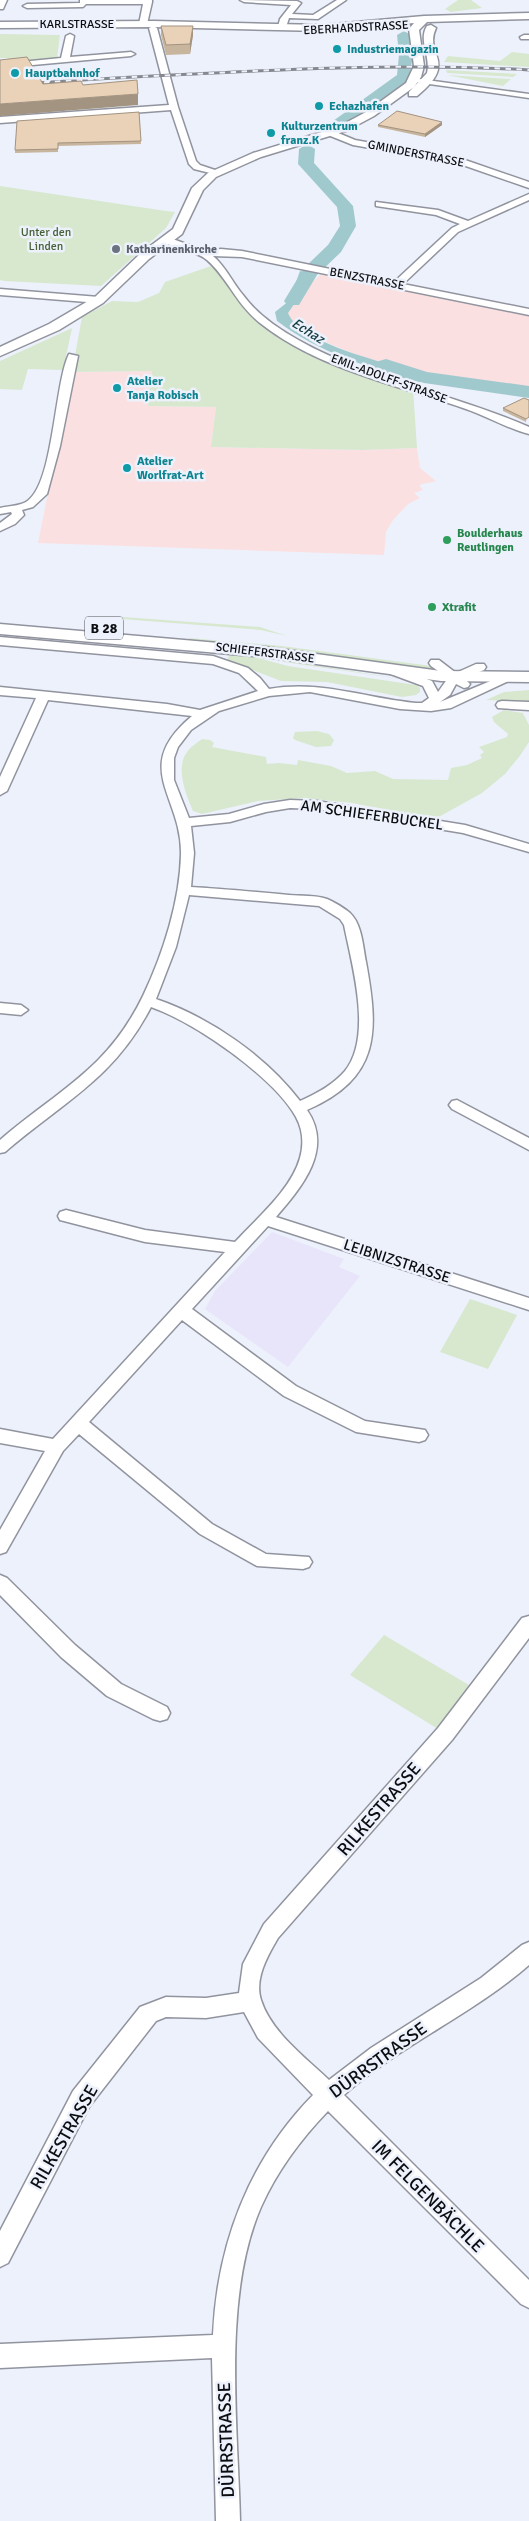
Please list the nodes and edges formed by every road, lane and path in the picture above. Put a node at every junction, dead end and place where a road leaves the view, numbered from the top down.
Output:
1 (3, 0) edge
2 (244, 0) edge
3 (342, 0) edge
4 (148, 1) edge
5 (83, 2) edge
6 (28, 6) dead end
7 (0, 7) edge
8 (287, 16) junction
9 (529, 16) edge
10 (425, 22) junction
11 (529, 22) edge
12 (82, 24) junction
13 (143, 24) junction
14 (0, 25) edge
15 (154, 26) junction
16 (15, 27) junction
17 (282, 27) junction
18 (0, 29) edge
19 (70, 36) dead end
20 (131, 54) dead end
21 (65, 60) junction
22 (0, 66) edge
23 (415, 80) junction
24 (427, 81) junction
25 (529, 96) edge
26 (174, 107) junction
27 (0, 120) edge
28 (335, 135) junction
29 (215, 173) junction
30 (529, 186) edge
31 (529, 198) edge
32 (379, 204) dead end
33 (467, 224) junction
34 (167, 240) junction
35 (206, 254) junction
36 (396, 284) junction
37 (0, 292) edge
38 (99, 300) junction
39 (529, 312) edge
40 (0, 352) edge
41 (73, 356) dead end
42 (529, 431) edge
43 (16, 509) junction
44 (0, 511) edge
45 (0, 528) edge
46 (0, 620) edge
47 (0, 630) edge
48 (0, 641) edge
49 (434, 663) junction
50 (529, 666) edge
51 (480, 667) junction
52 (392, 670) junction
53 (457, 676) junction
54 (529, 677) edge
55 (508, 678) junction
56 (0, 691) edge
57 (266, 693) junction
58 (44, 695) junction
59 (464, 697) junction
60 (435, 698) junction
61 (502, 705) dead end
62 (529, 706) edge
63 (425, 707) junction
64 (207, 715) junction
65 (0, 790) edge
66 (184, 823) junction
67 (529, 848) edge
68 (183, 890) junction
69 (148, 1001) junction
70 (0, 1008) edge
71 (21, 1010) dead end
72 (457, 1105) dead end
73 (298, 1108) junction
74 (2, 1144) edge
75 (529, 1145) edge
76 (66, 1216) dead end
77 (265, 1219) junction
78 (237, 1248) junction
79 (529, 1304) edge
80 (181, 1310) junction
81 (78, 1423) junction
82 (419, 1434) dead end
83 (0, 1436) edge
84 (57, 1446) junction
85 (0, 1548) edge
86 (303, 1562) dead end
87 (0, 1583) edge
88 (529, 1624) edge
89 (160, 1713) dead end
90 (529, 1952) edge
91 (250, 2001) junction
92 (328, 2095) junction
93 (0, 2255) edge
94 (529, 2296) edge
95 (224, 2346) junction
96 (0, 2356) edge
97 (228, 2521) edge

1 - 7 street
2 - 8 street
3 - 8 street
4 - 5 street
4 - 13 street
5 - 6 street
5 - 12 street
8 - 17 street
9 - 10 main road, EBERHARDSTRASSE
10 - 11 main road, EBERHARDSTRASSE
10 - 15 main road, EBERHARDSTRASSE
10 - 17 main road, EBERHARDSTRASSE
10 - 23 main road
10 - 24 main road
12 - 13 main road, KARLSTRASSE
12 - 16 main road, KARLSTRASSE
13 - 15 main road, KARLSTRASSE
14 - 16 main road, KARLSTRASSE
15 - 16 main road, KARLSTRASSE
15 - 17 main road, EBERHARDSTRASSE
15 - 26 street
16 - 18 main road, KARLSTRASSE
19 - 21 street
20 - 21 street
21 - 22 street
23 - 24 street
23 - 28 main road
24 - 25 street
24 - 28 main road
26 - 27 street
26 - 29 street
28 - 29 main road
28 - 30 street, GMINDERSTRASSE
29 - 34 main road
31 - 33 street
32 - 33 street
33 - 36 street
34 - 35 street, EMIL-ADOLFF-STRASSE
34 - 38 main road
35 - 36 street, BENZSTRASSE
35 - 42 street, EMIL-ADOLFF-STRASSE
36 - 39 street, BENZSTRASSE
37 - 38 street
38 - 40 main road
41 - 43 street
43 - 44 street
43 - 45 street
46 - 49 main road, SCHIEFERSTRASSE / B 28
47 - 52 main road, SCHIEFERSTRASSE / B 28
48 - 57 street
49 - 51 main road, SCHIEFERSTRASSE / B 28
49 - 53 street
50 - 51 main road, SCHIEFERSTRASSE / B 28
51 - 53 street
52 - 53 main road, SCHIEFERSTRASSE / B 28
52 - 60 street
53 - 55 main road, SCHIEFERSTRASSE / B 28
53 - 59 street
53 - 60 street
54 - 55 main road, SCHIEFERSTRASSE / B 28
55 - 59 street
56 - 58 street
57 - 63 street
57 - 64 street
58 - 64 street
58 - 65 street
59 - 63 street
60 - 63 street
61 - 62 street
64 - 66 street
66 - 67 street, AM SCHIEFERBUCKEL
66 - 68 street
68 - 69 street
68 - 73 street
69 - 73 street
69 - 74 street
70 - 71 street
72 - 75 street
73 - 77 street
76 - 78 street
77 - 78 street
77 - 79 street, LEIBNIZSTRASSE
78 - 80 street
80 - 81 street
80 - 82 street
81 - 84 street
81 - 86 street
83 - 84 street
84 - 85 street
87 - 89 street
88 - 91 street, RILKESTRASSE
90 - 92 street, DÜRRSTRASSE
91 - 92 street, RILKESTRASSE
91 - 93 street, RILKESTRASSE
92 - 94 street, IM FELGENBÄCHLE
92 - 95 street, DÜRRSTRASSE
95 - 96 street
95 - 97 street, DÜRRSTRASSE

